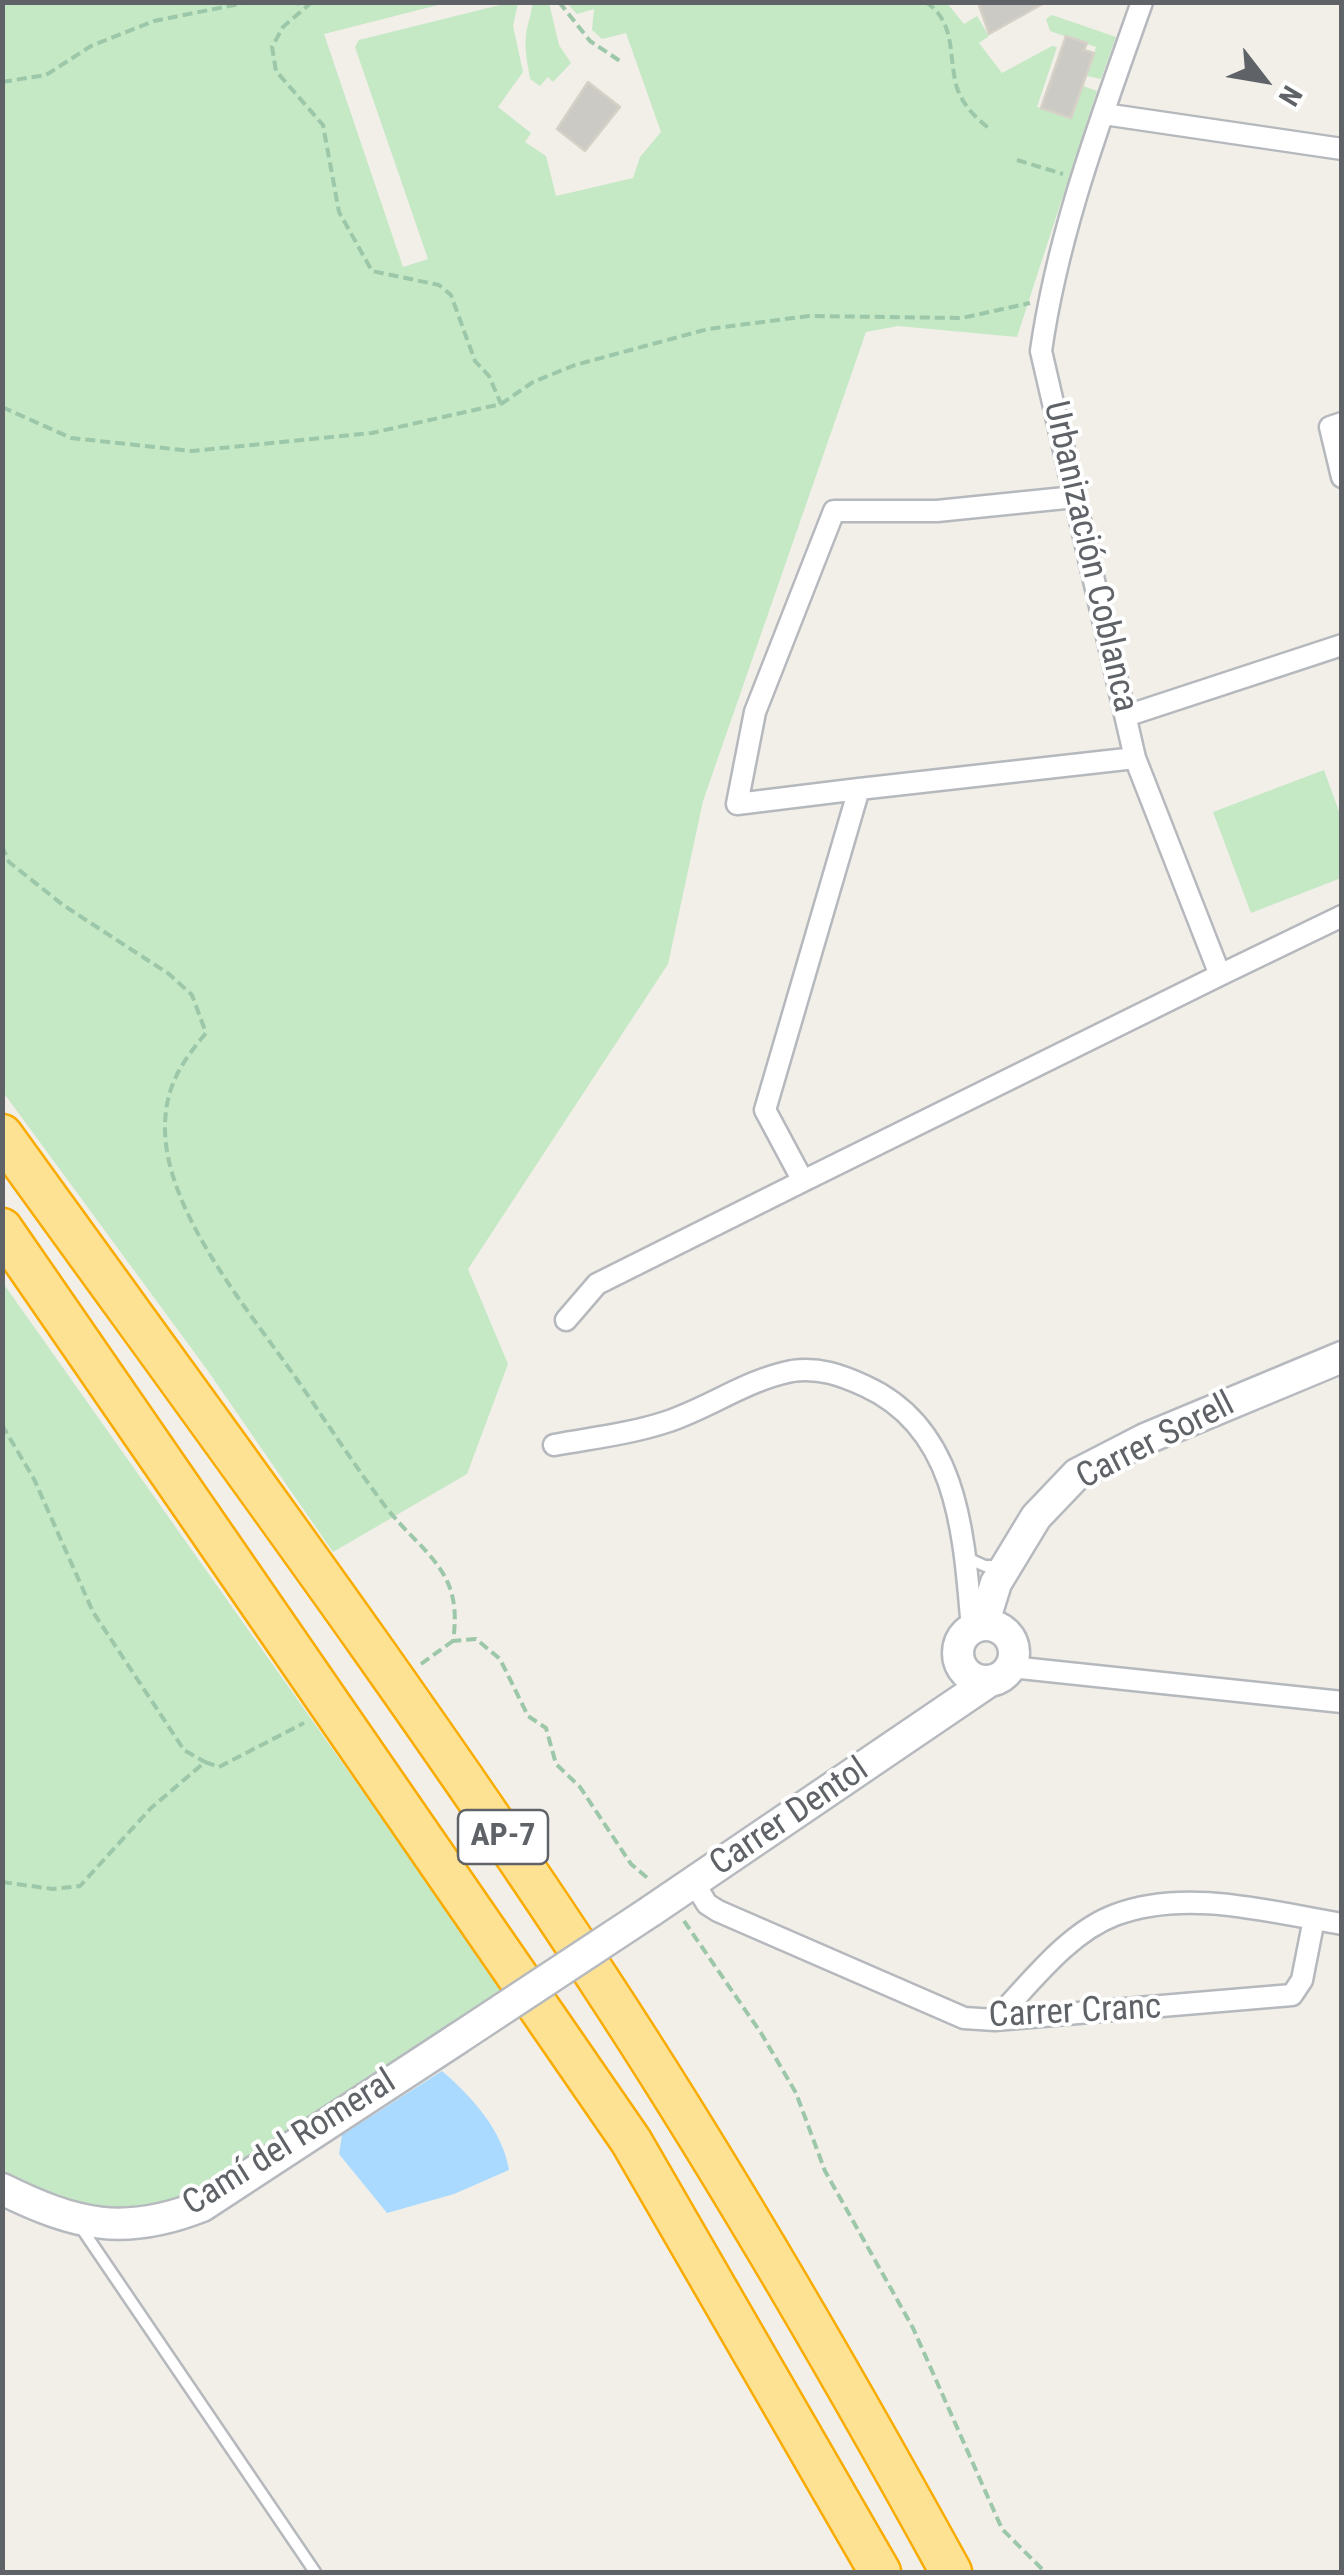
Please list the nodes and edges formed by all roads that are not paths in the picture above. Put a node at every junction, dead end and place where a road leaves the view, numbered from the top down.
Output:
1 (1142, 2) edge
2 (1104, 114) junction
3 (1342, 148) edge
4 (1342, 424) edge
5 (1342, 476) edge
6 (1075, 498) junction
7 (1342, 645) edge
8 (1126, 716) junction
9 (1135, 758) junction
10 (858, 789) junction
11 (1342, 916) edge
12 (1220, 975) junction
13 (2, 1136) edge
14 (803, 1181) junction
15 (2, 1229) edge
16 (566, 1320) dead end
17 (1342, 1357) edge
18 (554, 1445) dead end
19 (965, 1557) junction
20 (1006, 1566) junction
21 (977, 1627) junction
22 (959, 1662) junction
23 (1000, 1675) junction
24 (1342, 1702) edge
25 (928, 1724) junction
26 (672, 1898) junction
27 (1314, 1920) junction
28 (1342, 1924) edge
29 (1036, 1978) junction
30 (1056, 2018) junction
31 (1004, 2021) junction
32 (457, 2039) joint
33 (2, 2188) edge
34 (77, 2222) junction
35 (316, 2572) edge
36 (880, 2572) edge
37 (952, 2572) edge

1 - 2 street, Urbanización Coblanca
2 - 3 street
2 - 6 street, Urbanización Coblanca
4 - 5 street
6 - 8 street, Urbanización Coblanca
6 - 10 street
7 - 8 street
8 - 9 street, Urbanización Coblanca
9 - 10 street
9 - 12 street, Urbanización Coblanca
10 - 14 street
11 - 12 street
12 - 14 street
13 - 37 highway, AP-7
14 - 16 street
15 - 36 highway, AP-7
17 - 20 street, Carrer Sorell
18 - 19 street
19 - 20 lane
19 - 21 street
20 - 21 street, Carrer Sorell
21 - 22 street
21 - 23 street
22 - 23 street
22 - 25 street, Carrer Dentol
23 - 24 street
23 - 25 street, Carrer Dentol
25 - 26 street, Carrer Dentol
26 - 31 street, Carrer Cranc
26 - 32 street, Carrer Dentol, bridge
27 - 28 street
27 - 29 street
27 - 30 street, Carrer Cranc
29 - 30 street
29 - 31 street
30 - 31 street, Carrer Cranc
32 - 34 street, Camí del Romeral
33 - 34 street, Camí del Romeral
34 - 35 lane

